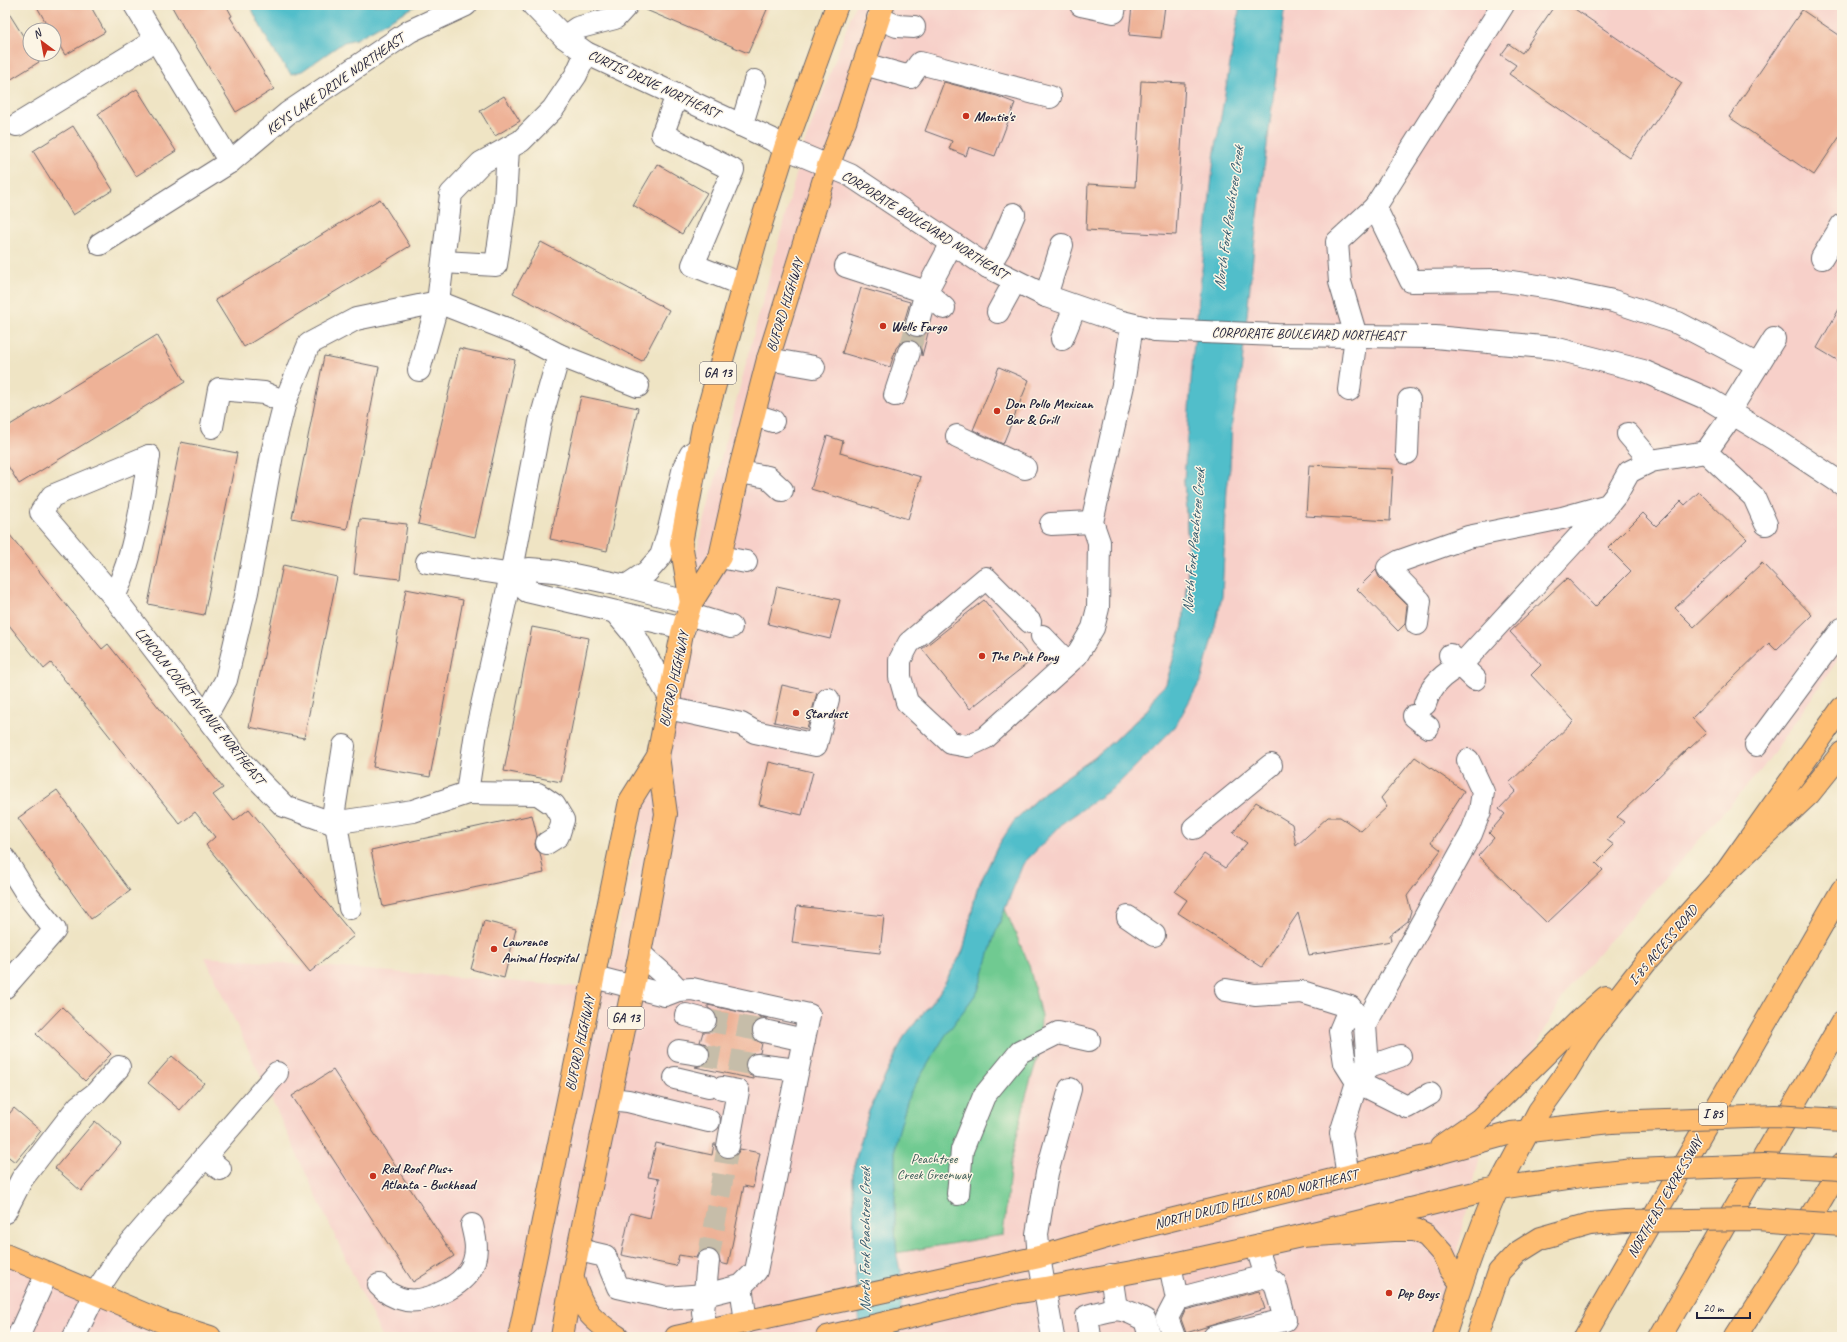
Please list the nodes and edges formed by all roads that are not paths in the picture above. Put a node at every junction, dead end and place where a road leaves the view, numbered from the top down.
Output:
1 (135, 5) edge
2 (466, 5) edge
3 (533, 5) edge
4 (627, 5) edge
5 (837, 5) edge
6 (1081, 5) edge
7 (1115, 5) edge
8 (1503, 5) edge
9 (880, 12) edge
10 (914, 26) dead end
11 (564, 37) junction
12 (156, 40) junction
13 (586, 53) junction
14 (864, 64) junction
15 (755, 81) dead end
16 (677, 95) junction
17 (1050, 97) dead end
18 (17, 125) dead end
19 (740, 125) junction
20 (514, 145) junction
21 (785, 148) junction
22 (230, 162) junction
23 (828, 166) junction
24 (1375, 207) junction
25 (1014, 214) dead end
26 (1842, 225) edge
27 (952, 243) junction
28 (100, 244) dead end
29 (1062, 245) dead end
30 (1822, 258) dead end
31 (443, 262) junction
32 (846, 266) dead end
33 (988, 267) junction
34 (1015, 281) junction
35 (743, 285) junction
36 (926, 292) junction
37 (1046, 296) junction
38 (438, 302) junction
39 (1075, 307) junction
40 (944, 308) dead end
41 (998, 312) dead end
42 (917, 325) tunnel mouth
43 (1132, 325) junction
44 (1356, 336) junction
45 (1062, 339) dead end
46 (1774, 339) dead end
47 (910, 352) tunnel mouth
48 (559, 356) junction
49 (768, 359) junction
50 (1758, 365) junction
51 (814, 367) dead end
52 (419, 370) dead end
53 (638, 386) dead end
54 (1349, 390) dead end
55 (896, 395) dead end
56 (1409, 400) dead end
57 (286, 402) junction
58 (1731, 413) junction
59 (212, 427) dead end
60 (1628, 434) dead end
61 (957, 436) dead end
62 (699, 448) junction
63 (1706, 452) junction
64 (1407, 453) dead end
65 (1651, 461) junction
66 (1025, 468) dead end
67 (739, 472) junction
68 (1842, 484) edge
69 (782, 490) dead end
70 (1608, 505) junction
71 (1092, 522) junction
72 (1051, 524) dead end
73 (1766, 524) dead end
74 (720, 557) junction
75 (427, 562) dead end
76 (746, 562) dead end
77 (511, 575) junction
78 (626, 586) junction
79 (593, 592) junction
80 (114, 597) junction
81 (615, 612) junction
82 (687, 615) junction
83 (1417, 624) dead end
84 (731, 627) dead end
85 (1842, 629) edge
86 (1068, 663) junction
87 (1462, 666) dead end
88 (828, 699) dead end
89 (669, 703) junction
90 (1842, 708) edge
91 (206, 716) junction
92 (1842, 719) edge
93 (1756, 745) dead end
94 (344, 746) dead end
95 (1842, 753) edge
96 (658, 756) junction
97 (1468, 760) dead end
98 (1271, 765) dead end
99 (1815, 787) junction
100 (467, 793) junction
101 (334, 823) junction
102 (1194, 828) dead end
103 (547, 843) dead end
104 (5, 859) edge
105 (1726, 872) junction
106 (1842, 890) edge
107 (350, 908) dead end
108 (1128, 917) dead end
109 (1154, 935) dead end
110 (640, 953) junction
111 (1646, 962) junction
112 (594, 977) junction
113 (5, 987) edge
114 (632, 987) junction
115 (678, 990) junction
116 (1226, 990) dead end
117 (1350, 1007) junction
118 (1842, 1022) edge
119 (1365, 1025) junction
120 (764, 1031) tunnel mouth
121 (804, 1040) junction
122 (1089, 1040) dead end
123 (1400, 1056) dead end
124 (119, 1066) dead end
125 (757, 1066) tunnel mouth
126 (797, 1070) junction
127 (277, 1073) dead end
128 (1363, 1075) junction
129 (675, 1078) dead end
130 (1070, 1089) dead end
131 (1430, 1094) dead end
132 (610, 1099) junction
133 (1842, 1120) edge
134 (709, 1121) dead end
135 (1528, 1130) junction
136 (728, 1146) tunnel mouth
137 (1421, 1158) junction
138 (1842, 1164) edge
139 (1842, 1169) edge
140 (1348, 1176) junction
141 (1497, 1190) junction
142 (958, 1194) dead end
143 (5, 1212) edge
144 (472, 1225) dead end
145 (1842, 1226) edge
146 (1302, 1236) junction
147 (1260, 1245) junction
148 (578, 1250) junction
149 (5, 1254) edge
150 (1040, 1257) junction
151 (708, 1261) tunnel mouth
152 (1170, 1265) junction
153 (47, 1273) junction
154 (1111, 1275) junction
155 (1266, 1276) junction
156 (572, 1278) junction
157 (1461, 1283) junction
158 (379, 1285) dead end
159 (741, 1286) junction
160 (1046, 1288) junction
161 (96, 1292) junction
162 (705, 1295) junction
163 (1176, 1299) junction
164 (1123, 1310) junction
165 (746, 1322) junction
166 (706, 1331) junction
167 (187, 1334) edge
168 (18, 1337) edge
169 (74, 1337) edge
170 (210, 1337) edge
171 (519, 1337) edge
172 (562, 1337) edge
173 (618, 1337) edge
174 (676, 1337) edge
175 (827, 1337) edge
176 (1053, 1337) edge
177 (1090, 1337) edge
178 (1137, 1337) edge
179 (1150, 1337) edge
180 (1174, 1337) edge
181 (1214, 1337) edge
182 (1444, 1337) edge
183 (1477, 1337) edge
184 (1584, 1337) edge
185 (1660, 1337) edge
186 (1736, 1337) edge

1 - 12 street
2 - 22 street, KEYS LAKE DRIVE NORTHEAST
3 - 11 street, CURTIS DRIVE NORTHEAST
4 - 11 street
5 - 21 main road, BUFORD HIGHWAY / GA 13
6 - 7 street
8 - 24 street
9 - 10 street
9 - 14 main road, BUFORD HIGHWAY / GA 13
11 - 13 street, CURTIS DRIVE NORTHEAST
12 - 18 street
12 - 22 street
13 - 16 street, CURTIS DRIVE NORTHEAST
13 - 20 street
14 - 17 street
14 - 23 main road, BUFORD HIGHWAY / GA 13
15 - 19 street
16 - 19 street, CURTIS DRIVE NORTHEAST
16 - 35 street
19 - 21 street, CURTIS DRIVE NORTHEAST
20 - 31 street
20 - 31 street
21 - 23 street, CORPORATE BOULEVARD NORTHEAST
21 - 35 main road, BUFORD HIGHWAY / GA 13
22 - 28 street, KEYS LAKE DRIVE NORTHEAST
23 - 27 street, CORPORATE BOULEVARD NORTHEAST
23 - 49 main road, BUFORD HIGHWAY / GA 13
24 - 44 street
24 - 50 street
25 - 33 street
26 - 30 street
27 - 33 street, CORPORATE BOULEVARD NORTHEAST
27 - 36 street
29 - 37 street
31 - 38 street
32 - 36 street
33 - 34 street, CORPORATE BOULEVARD NORTHEAST
34 - 37 street, CORPORATE BOULEVARD NORTHEAST
34 - 41 street
35 - 62 main road, BUFORD HIGHWAY / GA 13
36 - 40 street
36 - 42 street
37 - 39 street, CORPORATE BOULEVARD NORTHEAST
38 - 48 street
38 - 52 street
38 - 57 street
39 - 43 street, CORPORATE BOULEVARD NORTHEAST
39 - 45 street
43 - 44 street, CORPORATE BOULEVARD NORTHEAST
43 - 71 street
44 - 54 street
44 - 58 street, CORPORATE BOULEVARD NORTHEAST
46 - 50 street
47 - 55 street
48 - 53 street
48 - 77 street
49 - 51 street
49 - 67 main road, BUFORD HIGHWAY / GA 13
50 - 58 street
56 - 64 street
57 - 59 street
57 - 91 street
58 - 63 street
58 - 68 street, CORPORATE BOULEVARD NORTHEAST
60 - 65 street
61 - 66 street
62 - 78 street
62 - 82 main road, BUFORD HIGHWAY / GA 13
63 - 65 street
63 - 73 street
65 - 70 street
67 - 69 street
67 - 74 main road, BUFORD HIGHWAY / GA 13
70 - 83 street
70 - 87 street
71 - 72 street
71 - 86 street
74 - 76 street
74 - 82 main road, BUFORD HIGHWAY / GA 13
75 - 77 street
77 - 79 street
77 - 100 street
78 - 79 street
78 - 82 street
79 - 81 street
80 - 80 street, LINCOLN COURT AVENUE NORTHEAST
80 - 91 street, LINCOLN COURT AVENUE NORTHEAST
81 - 82 street
81 - 89 street
82 - 84 street
82 - 89 main road, BUFORD HIGHWAY / GA 13
85 - 93 street
86 - 86 street
88 - 89 street
89 - 96 main road, BUFORD HIGHWAY / GA 13
90 - 105 main road, I-85 ACCESS ROAD
91 - 101 street, LINCOLN COURT AVENUE NORTHEAST
92 - 99 main road
94 - 101 street
95 - 99 main road
96 - 110 main road, BUFORD HIGHWAY / GA 13
96 - 112 main road, BUFORD HIGHWAY / GA 13
97 - 119 street
98 - 102 street
99 - 105 main road
100 - 101 street, LINCOLN COURT AVENUE NORTHEAST
100 - 103 street, LINCOLN COURT AVENUE NORTHEAST
101 - 107 street
104 - 113 street
105 - 111 main road, I-85 ACCESS ROAD
106 - 184 main road, NORTHEAST EXPRESSWAY / I 85
108 - 109 street
110 - 114 main road, BUFORD HIGHWAY / GA 13
110 - 115 street
111 - 135 main road, I-85 ACCESS ROAD
111 - 137 main road
112 - 114 street
112 - 171 main road, BUFORD HIGHWAY / GA 13
114 - 115 street
114 - 132 main road, BUFORD HIGHWAY / GA 13
115 - 121 street
116 - 117 street
117 - 119 street
117 - 128 street
118 - 185 main road
119 - 128 street
120 - 121 street
121 - 126 street
122 - 142 street
123 - 128 street
124 - 143 street
125 - 126 street
126 - 159 street
127 - 161 street
128 - 131 street
128 - 140 street
129 - 136 street
130 - 150 street
132 - 134 street
132 - 148 main road, BUFORD HIGHWAY / GA 13
133 - 135 main road, NORTH DRUID HILLS ROAD NORTHEAST, bridge
135 - 137 main road, NORTH DRUID HILLS ROAD NORTHEAST
135 - 141 main road, I-85 ACCESS ROAD
137 - 140 main road, NORTH DRUID HILLS ROAD NORTHEAST
138 - 186 main road
139 - 141 main road, bridge
140 - 150 main road, NORTH DRUID HILLS ROAD NORTHEAST
141 - 146 main road
141 - 157 main road, I-85 ACCESS ROAD
144 - 158 street
145 - 183 main road, bridge
146 - 147 main road
146 - 157 main road
147 - 152 main road
147 - 155 street
148 - 156 main road, BUFORD HIGHWAY / GA 13
148 - 162 street
149 - 153 main road
150 - 160 street
150 - 165 main road, NORTH DRUID HILLS ROAD NORTHEAST
151 - 162 street
152 - 154 main road
152 - 163 street
153 - 161 main road
153 - 168 street
154 - 160 main road
154 - 164 street
155 - 163 street
155 - 181 street
156 - 172 main road, BUFORD HIGHWAY / GA 13
156 - 173 main road
157 - 182 main road, I-85 ACCESS ROAD
159 - 162 street
159 - 165 street
160 - 175 main road
160 - 176 street
161 - 167 main road
161 - 169 street
162 - 166 street
163 - 180 street
164 - 177 street
164 - 178 street
164 - 179 street
165 - 166 main road, NORTH DRUID HILLS ROAD NORTHEAST
166 - 174 main road, NORTH DRUID HILLS ROAD NORTHEAST
167 - 170 main road

